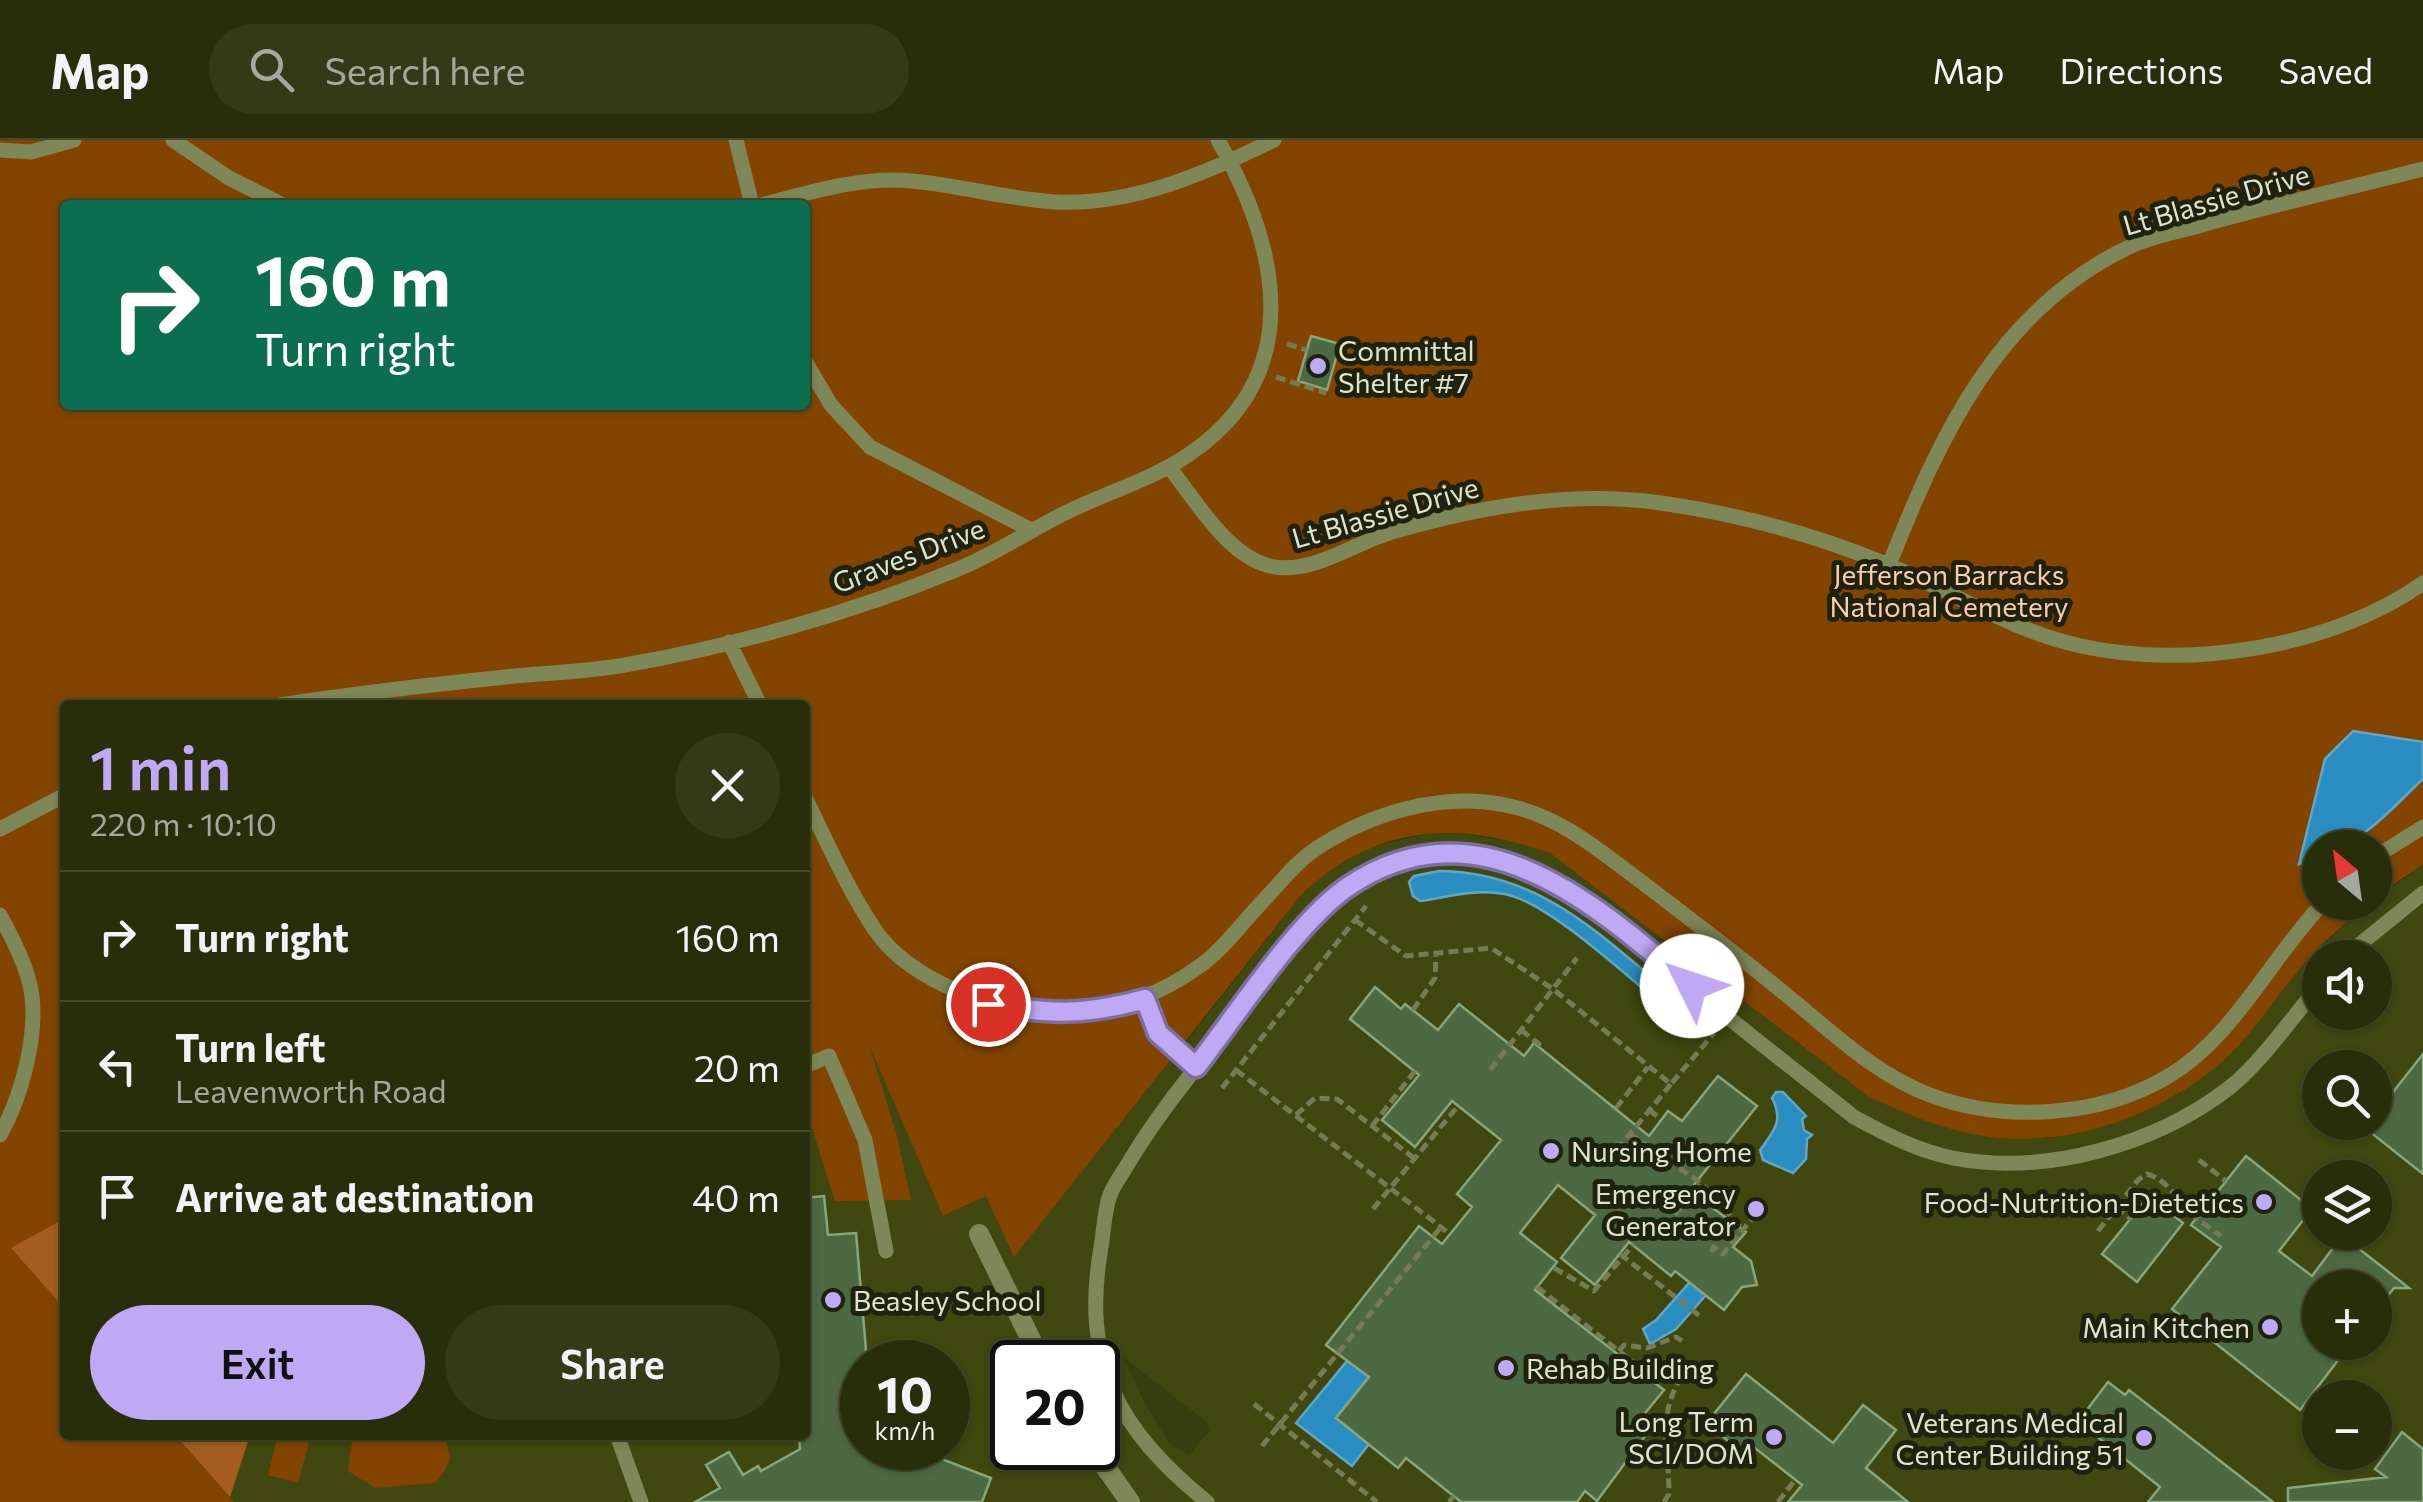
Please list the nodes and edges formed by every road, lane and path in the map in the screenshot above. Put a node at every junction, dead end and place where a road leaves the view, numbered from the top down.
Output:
1 (74, 140) edge
2 (173, 140) edge
3 (736, 140) edge
4 (1218, 140) edge
5 (1274, 140) edge
6 (0, 150) edge
7 (1230, 161) junction
8 (2423, 170) edge
9 (273, 200) edge
10 (751, 200) edge
11 (780, 200) edge
12 (1284, 344) dead end
13 (1307, 350) dead end
14 (810, 369) edge
15 (1273, 376) dead end
16 (1326, 393) dead end
17 (1169, 466) junction
18 (1030, 530) junction
19 (1889, 565) junction
20 (2423, 583) edge
21 (729, 642) junction
22 (311, 700) edge
23 (758, 700) edge
24 (60, 798) edge
25 (810, 806) edge
26 (2423, 827) edge
27 (0, 830) edge
28 (2392, 846) edge
29 (2423, 893) edge
30 (1372, 898) dead end
31 (0, 914) edge
32 (1355, 920) junction
33 (2309, 920) edge
34 (2366, 940) edge
35 (1436, 954) junction
36 (1577, 958) dead end
37 (1553, 989) junction
38 (1145, 999) junction
39 (2302, 1005) edge
40 (1412, 1010) dead end
41 (1521, 1030) junction
42 (1714, 1033) dead end
43 (1537, 1046) dead end
44 (810, 1064) edge
45 (1648, 1066) junction
46 (1196, 1067) junction
47 (1236, 1070) junction
48 (1490, 1070) dead end
49 (1414, 1071) dead end
50 (1671, 1084) junction
51 (1222, 1088) dead end
52 (1458, 1106) dead end
53 (1616, 1108) dead end
54 (1649, 1110) junction
55 (1296, 1115) junction
56 (1661, 1119) dead end
57 (1372, 1126) junction
58 (0, 1134) edge
59 (1630, 1134) junction
60 (1616, 1143) dead end
61 (1414, 1159) junction
62 (2199, 1160) dead end
63 (2226, 1181) dead end
64 (1701, 1182) junction
65 (1390, 1188) junction
66 (2116, 1207) junction
67 (1373, 1209) dead end
68 (2186, 1210) junction
69 (1675, 1215) dead end
70 (2181, 1216) dead end
71 (2130, 1219) dead end
72 (1751, 1220) dead end
73 (1441, 1227) junction
74 (1743, 1230) junction
75 (2098, 1230) dead end
76 (979, 1234) dead end
77 (1450, 1234) dead end
78 (2222, 1236) dead end
79 (1633, 1245) dead end
80 (886, 1251) dead end
81 (1711, 1252) dead end
82 (1620, 1254) dead end
83 (1554, 1268) dead end
84 (1538, 1287) dead end
85 (1701, 1317) dead end
86 (1031, 1340) edge
87 (1682, 1341) dead end
88 (1620, 1351) junction
89 (1686, 1369) dead end
90 (1652, 1377) dead end
91 (1254, 1404) dead end
92 (1640, 1420) dead end
93 (1280, 1425) junction
94 (1663, 1429) junction
95 (619, 1440) edge
96 (1262, 1446) dead end
97 (1107, 1470) edge
98 (1795, 1480) dead end
99 (641, 1502) edge
100 (1130, 1502) edge
101 (1207, 1502) edge
102 (1377, 1502) edge
103 (1664, 1502) edge
104 (1778, 1502) edge

1 - 6 lane
2 - 9 lane
3 - 10 lane
4 - 7 lane, Graves Drive
5 - 7 lane
7 - 11 lane
7 - 17 lane, Graves Drive
8 - 19 lane, Lt Blassie Drive
12 - 13 path
14 - 18 lane
15 - 16 path
17 - 18 lane, Graves Drive
17 - 19 lane, Lt Blassie Drive
18 - 21 lane, Graves Drive
19 - 20 lane, Lt Blassie Drive
21 - 22 lane, Graves Drive
21 - 23 lane
24 - 27 lane
25 - 38 lane
26 - 28 lane
29 - 34 lane
30 - 32 path
31 - 58 lane
32 - 35 path
32 - 47 path
33 - 38 lane
35 - 37 path
35 - 40 path
36 - 37 path
37 - 41 path
37 - 45 path
38 - 46 lane
39 - 46 lane
41 - 43 path
41 - 48 path
42 - 50 path
44 - 80 lane
45 - 50 path
45 - 53 path
46 - 101 lane
47 - 51 path
47 - 55 path
49 - 57 path
50 - 54 path
52 - 61 path
54 - 56 path
54 - 59 path
55 - 57 path
55 - 65 path
57 - 61 path
59 - 60 path
59 - 64 path
61 - 65 path
62 - 63 path
64 - 69 path
64 - 74 path
65 - 67 path
65 - 73 path
66 - 68 path
66 - 71 path
66 - 75 path
68 - 70 path
68 - 78 path
72 - 74 path
73 - 77 path
73 - 93 path
74 - 81 path
76 - 86 street
79 - 83 path
82 - 85 path, bridge
84 - 88 path
87 - 88 path
88 - 90 path
89 - 94 path
91 - 93 path
92 - 94 path
93 - 96 path
93 - 102 path
94 - 103 path
95 - 99 lane
97 - 100 street
98 - 104 path

